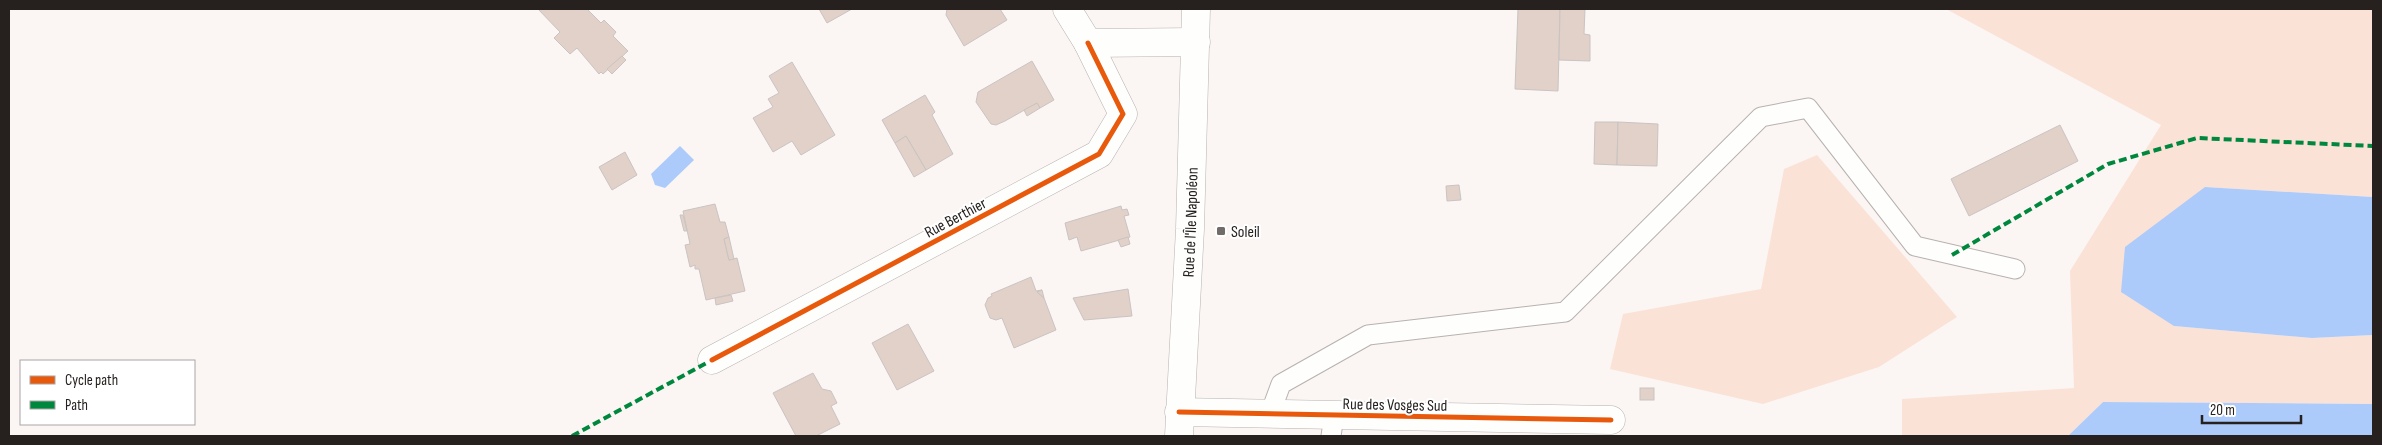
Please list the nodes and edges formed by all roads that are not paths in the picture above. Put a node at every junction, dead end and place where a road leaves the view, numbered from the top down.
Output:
1 (1067, 9) edge
2 (1196, 9) edge
3 (1196, 42) junction
4 (1088, 43) junction
5 (2015, 269) dead end
6 (712, 360) dead end
7 (1270, 414) junction
8 (1179, 424) edge
9 (1602, 425) edge
10 (1333, 426) edge

1 - 4 street, Rue Berthier
2 - 3 street, Rue de l'Île Napoléon
3 - 4 street
3 - 8 street, Rue de l'Île Napoléon
4 - 6 street, Rue Berthier
5 - 7 lane
7 - 8 street, Rue des Vosges Sud
7 - 10 street, Rue des Vosges Sud
9 - 10 street, Rue des Vosges Sud

